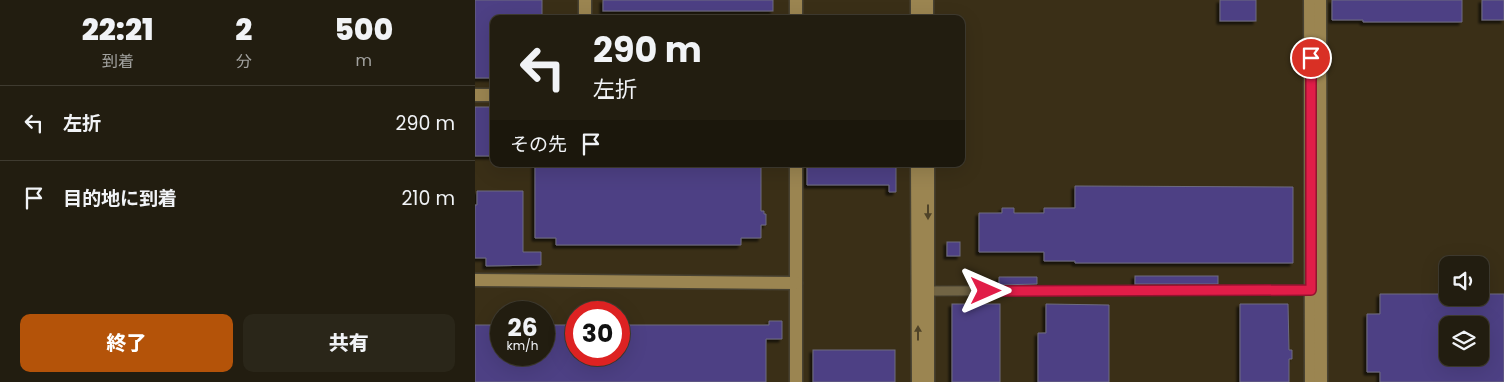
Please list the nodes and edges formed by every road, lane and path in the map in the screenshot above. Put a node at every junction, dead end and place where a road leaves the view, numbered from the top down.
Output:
1 (585, 0) edge
2 (796, 0) edge
3 (917, 0) edge
4 (927, 0) edge
5 (1310, 0) edge
6 (1320, 0) edge
7 (585, 15) edge
8 (796, 15) edge
9 (917, 15) edge
10 (927, 15) edge
11 (475, 95) edge
12 (490, 95) edge
13 (796, 167) edge
14 (917, 167) edge
15 (928, 167) edge
16 (475, 280) edge
17 (796, 282) junction
18 (1316, 290) junction
19 (923, 291) junction
20 (796, 382) edge
21 (918, 382) edge
22 (928, 382) edge
23 (1311, 382) edge
24 (1321, 382) edge

1 - 7 street
2 - 8 street
3 - 9 street
4 - 10 street
5 - 18 street
6 - 18 street
11 - 12 street
13 - 17 street
14 - 19 street
15 -> 19 street
16 - 17 street
17 - 20 street
18 - 19 street
18 - 23 street
18 - 24 street
21 -> 19 street
19 - 22 street

